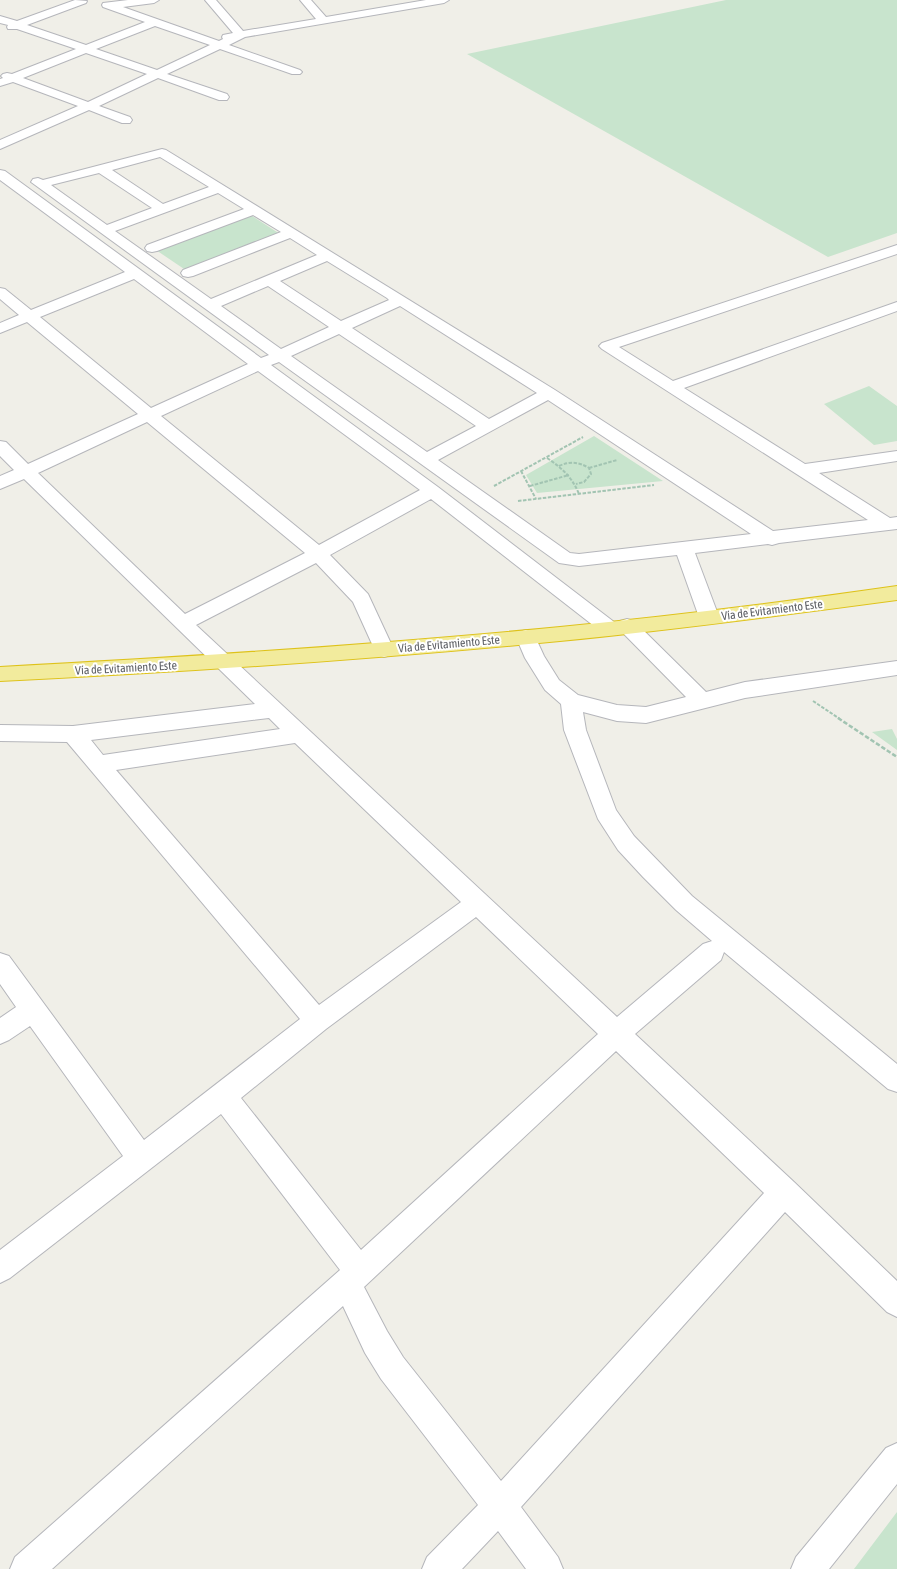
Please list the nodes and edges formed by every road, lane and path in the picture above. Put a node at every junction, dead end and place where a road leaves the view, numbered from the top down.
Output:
1 (81, 0) edge
2 (154, 0) edge
3 (210, 0) edge
4 (305, 0) edge
5 (444, 0) edge
6 (100, 4) junction
7 (399, 4) edge
8 (0, 19) edge
9 (324, 21) junction
10 (154, 22) junction
11 (17, 25) junction
12 (0, 32) edge
13 (241, 35) junction
14 (205, 40) junction
15 (220, 45) junction
16 (85, 49) junction
17 (296, 72) dead end
18 (0, 74) edge
19 (158, 74) junction
20 (12, 78) junction
21 (0, 83) edge
22 (223, 97) dead end
23 (89, 106) junction
24 (126, 120) dead end
25 (3, 141) edge
26 (102, 169) junction
27 (0, 174) edge
28 (219, 188) junction
29 (162, 209) junction
30 (254, 210) junction
31 (105, 230) junction
32 (291, 233) junction
33 (152, 248) dead end
34 (897, 249) edge
35 (328, 256) junction
36 (136, 273) junction
37 (188, 273) dead end
38 (269, 280) junction
39 (0, 292) edge
40 (401, 300) junction
41 (210, 305) junction
42 (897, 306) edge
43 (29, 317) junction
44 (0, 328) edge
45 (340, 328) junction
46 (280, 355) junction
47 (259, 365) junction
48 (672, 388) junction
49 (549, 394) junction
50 (149, 415) junction
51 (488, 426) junction
52 (602, 427) junction
53 (0, 446) edge
54 (897, 456) edge
55 (546, 457) junction
56 (622, 458) dead end
57 (426, 460) junction
58 (559, 466) junction
59 (589, 468) junction
60 (803, 470) junction
61 (27, 471) junction
62 (521, 471) junction
63 (569, 475) junction
64 (686, 481) junction
65 (0, 483) edge
66 (576, 484) junction
67 (530, 486) junction
68 (490, 488) dead end
69 (432, 491) junction
70 (579, 494) junction
71 (536, 499) junction
72 (516, 501) dead end
73 (893, 524) edge
74 (772, 539) junction
75 (684, 548) junction
76 (318, 554) junction
77 (892, 595) edge
78 (709, 617) junction
79 (183, 623) junction
80 (619, 627) junction
81 (526, 637) junction
82 (384, 650) junction
83 (223, 662) junction
84 (897, 668) edge
85 (0, 674) edge
86 (788, 684) junction
87 (571, 701) junction
88 (702, 701) junction
89 (273, 710) junction
90 (0, 733) edge
91 (73, 734) junction
92 (299, 734) junction
93 (897, 757) edge
94 (97, 764) junction
95 (478, 902) junction
96 (712, 952) dead end
97 (0, 964) edge
98 (33, 1010) junction
99 (317, 1021) junction
100 (0, 1032) edge
101 (616, 1034) junction
102 (897, 1080) edge
103 (223, 1096) junction
104 (141, 1159) junction
105 (784, 1192) junction
106 (0, 1268) edge
107 (353, 1277) junction
108 (897, 1302) edge
109 (897, 1459) edge
110 (500, 1506) junction
111 (27, 1569) edge
112 (439, 1569) edge
113 (546, 1569) edge
114 (808, 1569) edge

1 - 6 street
1 - 11 street
2 - 6 street
3 - 13 street
4 - 9 street
5 - 7 street
6 - 10 street
7 - 9 street
8 - 11 street
9 - 13 street
10 - 14 street
10 - 16 street
11 - 12 street
11 - 16 street
13 - 14 street
13 - 15 street
14 - 15 street
15 - 17 street
15 - 19 street
16 - 19 street
16 - 20 street
18 - 20 street
19 - 22 street
19 - 23 street
20 - 21 street
20 - 23 street
23 - 24 street
23 - 25 street
26 - 28 street
26 - 29 street
26 - 31 street
27 - 36 street
28 - 29 street
28 - 30 street
29 - 31 street
30 - 32 street
30 - 33 street
31 - 41 street
32 - 35 street
32 - 37 street
34 - 48 street
35 - 38 street
35 - 40 street
36 - 43 street
36 - 47 street
38 - 41 street
38 - 45 street
39 - 43 street
40 - 45 street
40 - 49 street
41 - 46 street
42 - 48 street
43 - 44 street
43 - 50 street
45 - 46 street
45 - 51 street
46 - 47 street
46 - 57 street
47 - 50 street
47 - 69 street
48 - 60 street
49 - 51 street
49 - 52 street
50 - 61 street
50 - 76 street
51 - 57 street
52 - 55 path
52 - 64 street
53 - 61 street
54 - 60 street
55 - 58 path
55 - 62 path
56 - 59 path
57 - 75 street
58 - 59 path
58 - 63 path
59 - 66 path
60 - 73 street
61 - 65 street
61 - 79 street
62 - 67 path
62 - 68 path
63 - 66 path
63 - 67 path
64 - 70 path
64 - 74 street
66 - 70 path
67 - 71 path
69 - 76 street
69 - 80 street
70 - 71 path
71 - 72 path
73 - 74 street
74 - 75 street
75 - 78 street
76 - 79 street
76 - 82 street
77 - 78 highway, Vía de Evitamiento Este
78 - 80 highway, Vía de Evitamiento Este
79 - 83 street
80 - 81 highway, Vía de Evitamiento Este
80 - 88 street
81 - 82 highway, Vía de Evitamiento Este
81 - 87 street
82 - 83 highway, Vía de Evitamiento Este
83 - 85 highway, Vía de Evitamiento Este
83 - 89 street
84 - 86 street
86 - 88 street
86 - 93 path
87 - 88 street
87 - 102 street
89 - 91 street
89 - 92 street
90 - 91 street
91 - 94 street
92 - 94 street
92 - 95 street
94 - 99 street
95 - 99 street
95 - 101 street
96 - 101 street
97 - 98 street
98 - 100 street
98 - 104 street
99 - 103 street
101 - 105 street
101 - 107 street
103 - 104 street
103 - 107 street
104 - 106 street
105 - 108 street
105 - 110 street
107 - 110 street
107 - 111 street
109 - 114 street
110 - 112 street
110 - 113 street

